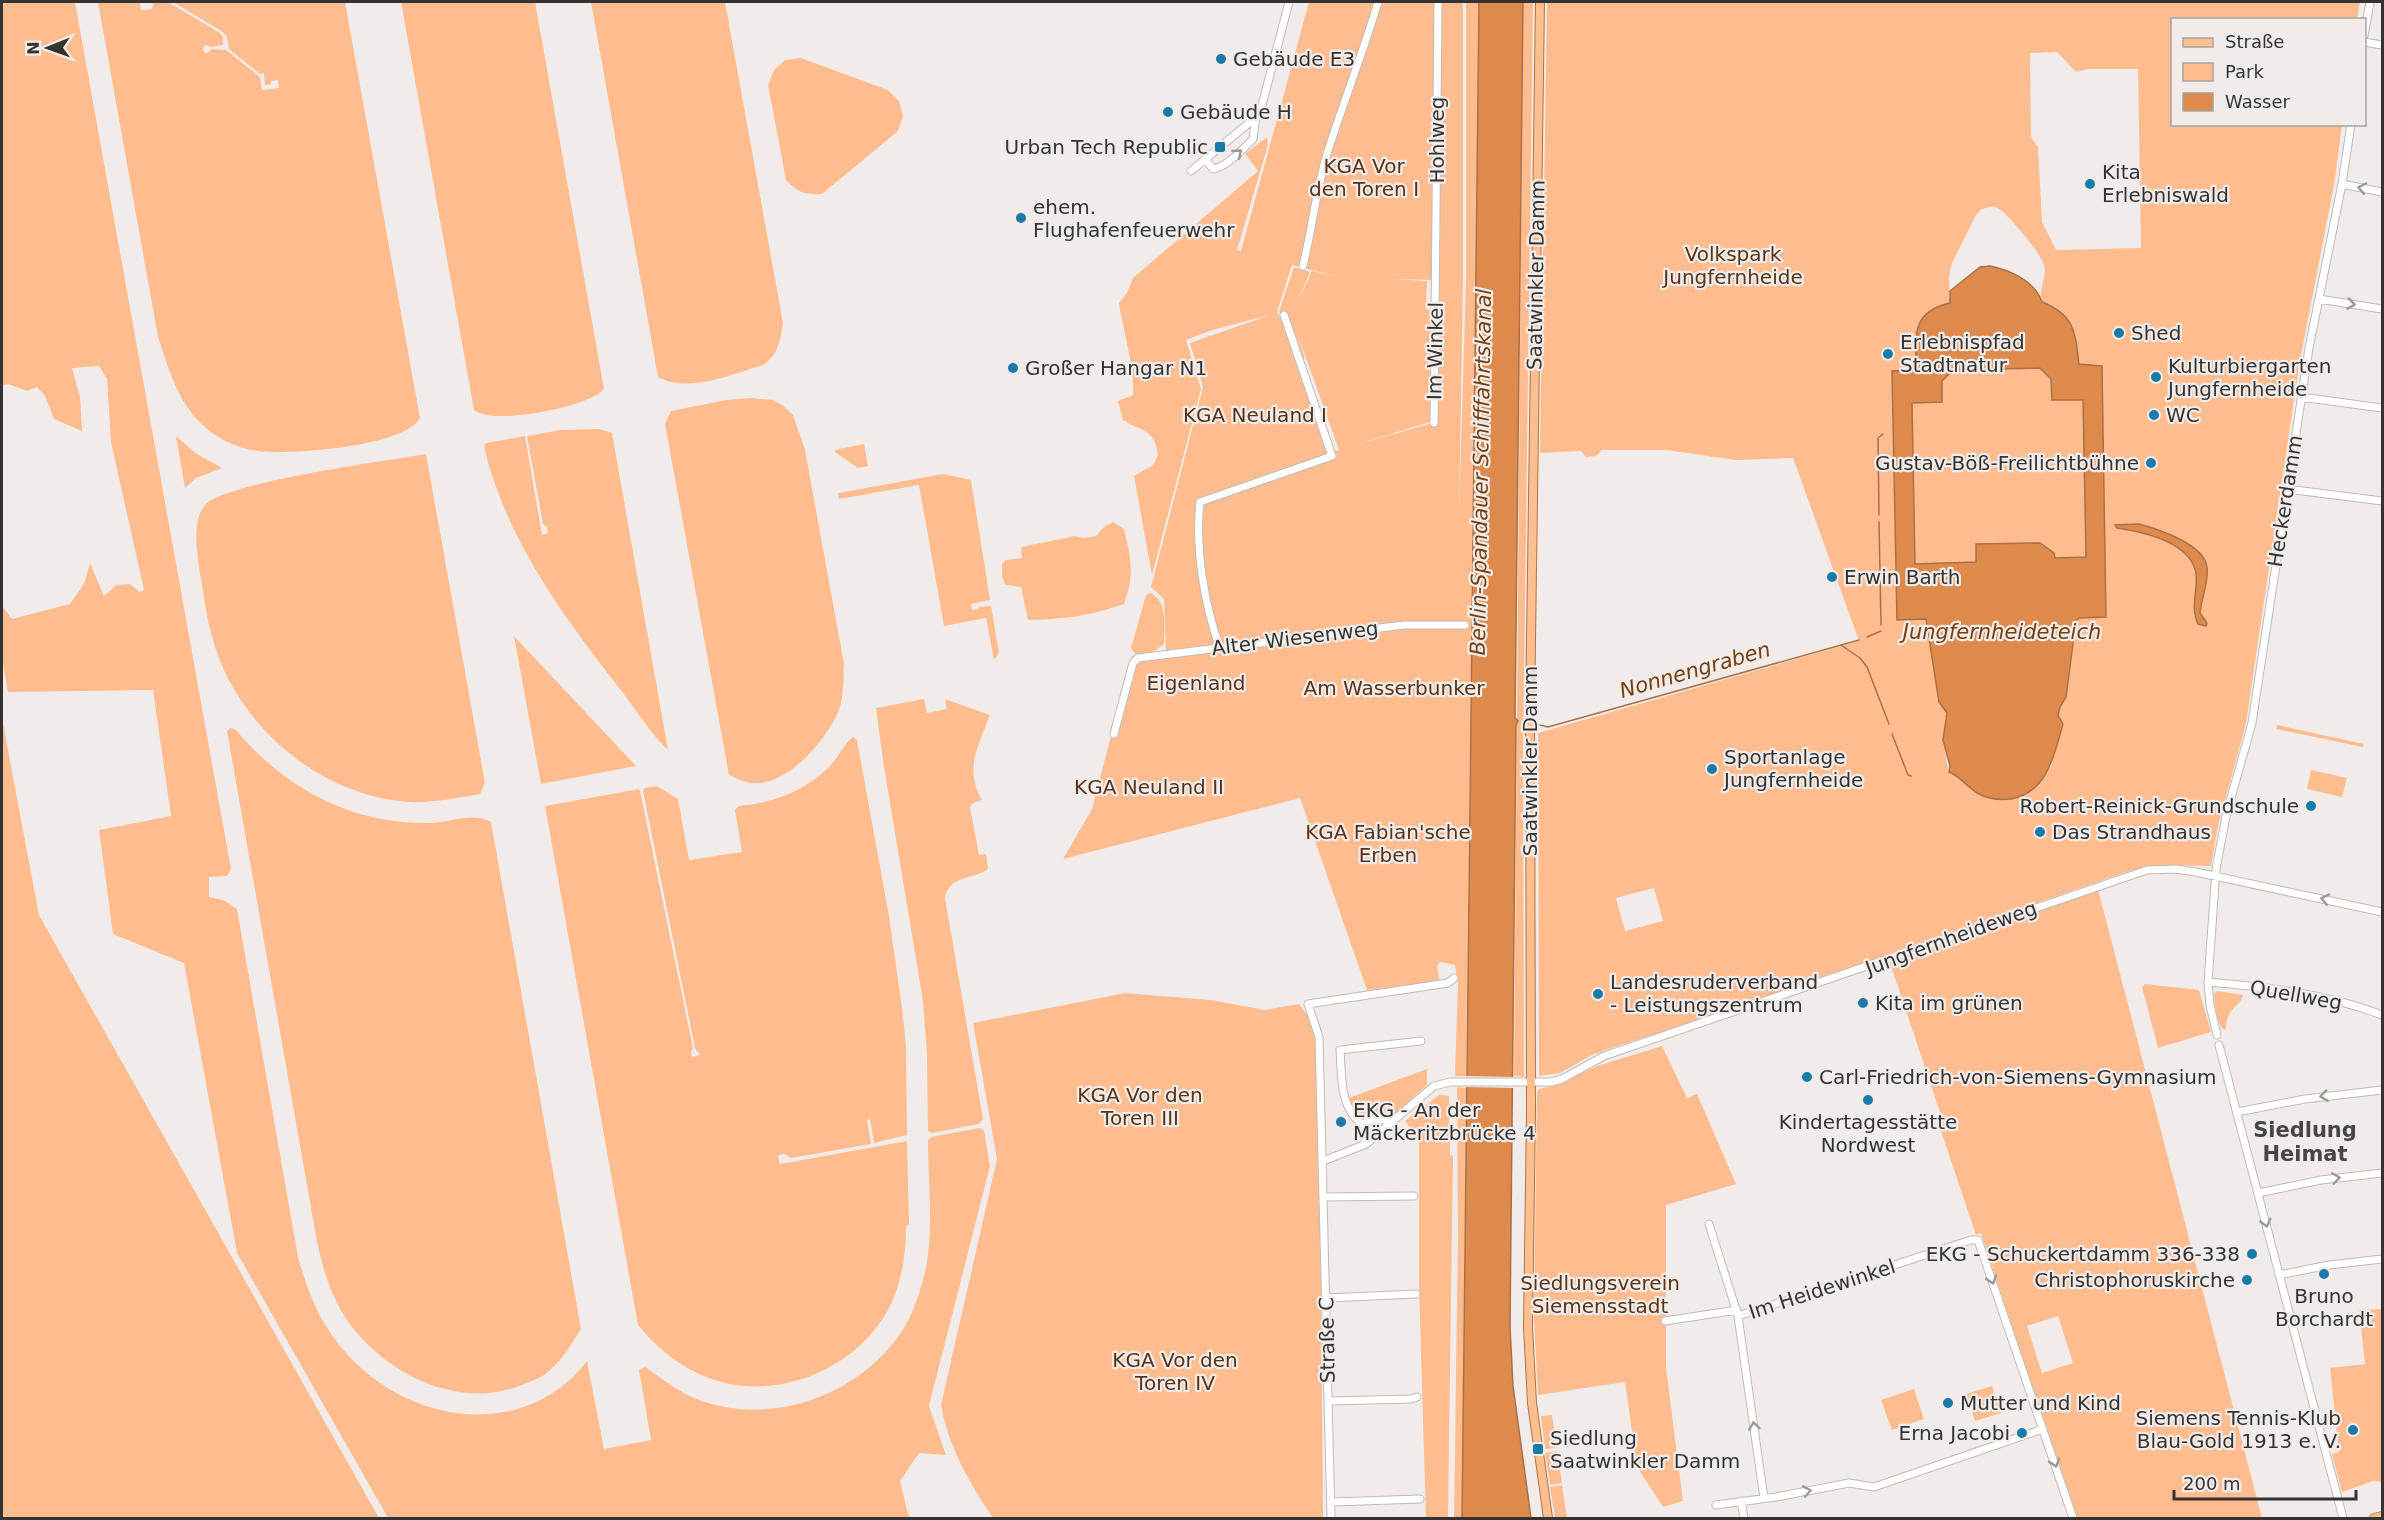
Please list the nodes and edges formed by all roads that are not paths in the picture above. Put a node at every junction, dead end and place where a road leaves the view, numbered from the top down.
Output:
1 (1289, 2) edge
2 (1378, 2) edge
3 (1438, 2) edge
4 (1540, 2) edge
5 (2370, 2) edge
6 (2366, 25) edge
7 (2366, 42) edge
8 (2382, 45) edge
9 (1256, 116) junction
10 (2351, 126) edge
11 (1205, 159) junction
12 (1191, 171) dead end
13 (2343, 184) junction
14 (2382, 192) edge
15 (1304, 266) dead end
16 (1436, 279) joint
17 (2319, 299) junction
18 (2382, 309) edge
19 (1284, 315) dead end
20 (2301, 397) junction
21 (2382, 408) edge
22 (1434, 423) dead end
23 (2287, 489) junction
24 (2382, 501) edge
25 (1466, 625) dead end
26 (1220, 648) junction
27 (1114, 734) dead end
28 (2216, 876) junction
29 (2382, 912) edge
30 (1454, 978) dead end
31 (2208, 982) junction
32 (2382, 1016) edge
33 (2217, 1035) dead end
34 (1421, 1041) dead end
35 (2219, 1045) dead end
36 (1527, 1082) junction
37 (2382, 1090) edge
38 (2237, 1112) junction
39 (1393, 1120) junction
40 (1362, 1125) junction
41 (1366, 1144) junction
42 (1323, 1161) junction
43 (2382, 1173) edge
44 (2258, 1193) junction
45 (1414, 1196) dead end
46 (1324, 1197) junction
47 (1708, 1224) dead end
48 (2382, 1259) edge
49 (2279, 1275) junction
50 (1416, 1294) dead end
51 (1326, 1298) junction
52 (1737, 1313) junction
53 (1665, 1321) dead end
54 (1418, 1397) dead end
55 (1329, 1401) junction
56 (2043, 1429) junction
57 (1420, 1498) dead end
58 (1764, 1498) junction
59 (1742, 1501) junction
60 (1332, 1502) junction
61 (1716, 1504) dead end
62 (2382, 1516) edge
63 (1331, 1518) edge
64 (1548, 1518) edge
65 (1744, 1518) edge
66 (2072, 1518) edge
67 (2343, 1518) edge
68 (2374, 1518) edge

1 - 9 street
2 - 15 street
3 - 16 street, Hohlweg
4 - 36 main road, Saatwinkler Damm
5 - 6 street
7 - 8 street
9 - 11 street
11 -> 9 street
10 - 13 street, Heckerdamm
11 - 12 street
14 -> 13 street
13 - 17 street, Heckerdamm
16 - 22 street, Im Winkel
17 -> 18 street
17 - 20 street, Heckerdamm
19 - 26 street
20 - 21 street
20 - 23 street, Heckerdamm
23 - 24 street
23 - 28 street, Heckerdamm
25 - 26 street, Alter Wiesenweg
26 - 27 street, Alter Wiesenweg
29 -> 28 street, Jungfernheideweg
28 - 31 street, Heckerdamm
28 - 36 street, Jungfernheideweg
30 - 42 street, Straße C
31 - 32 street, Quellweg
31 - 33 street, Heckerdamm
34 - 40 street
35 - 38 street
36 - 39 street, Jungfernheideweg
36 - 64 main road, Saatwinkler Damm
37 -> 38 street
38 - 44 street
39 - 40 street
39 - 41 street, Jungfernheideweg
40 - 41 street
41 - 42 street
42 - 46 street, Straße C
44 -> 43 street
44 -> 49 street
45 - 46 street
46 - 51 street, Straße C
47 - 52 street
48 - 49 street
49 - 67 street
50 - 51 street
51 - 55 street, Straße C
52 - 53 street, Im Heidewinkel
52 -> 56 street, Im Heidewinkel
58 -> 52 street, Im Heidewinkel
54 - 55 street
55 - 60 street, Straße C
58 -> 56 street
56 -> 66 street
57 - 60 street
58 - 59 street
59 - 61 street
59 - 65 street
60 - 63 street, Straße C
62 - 68 main road

